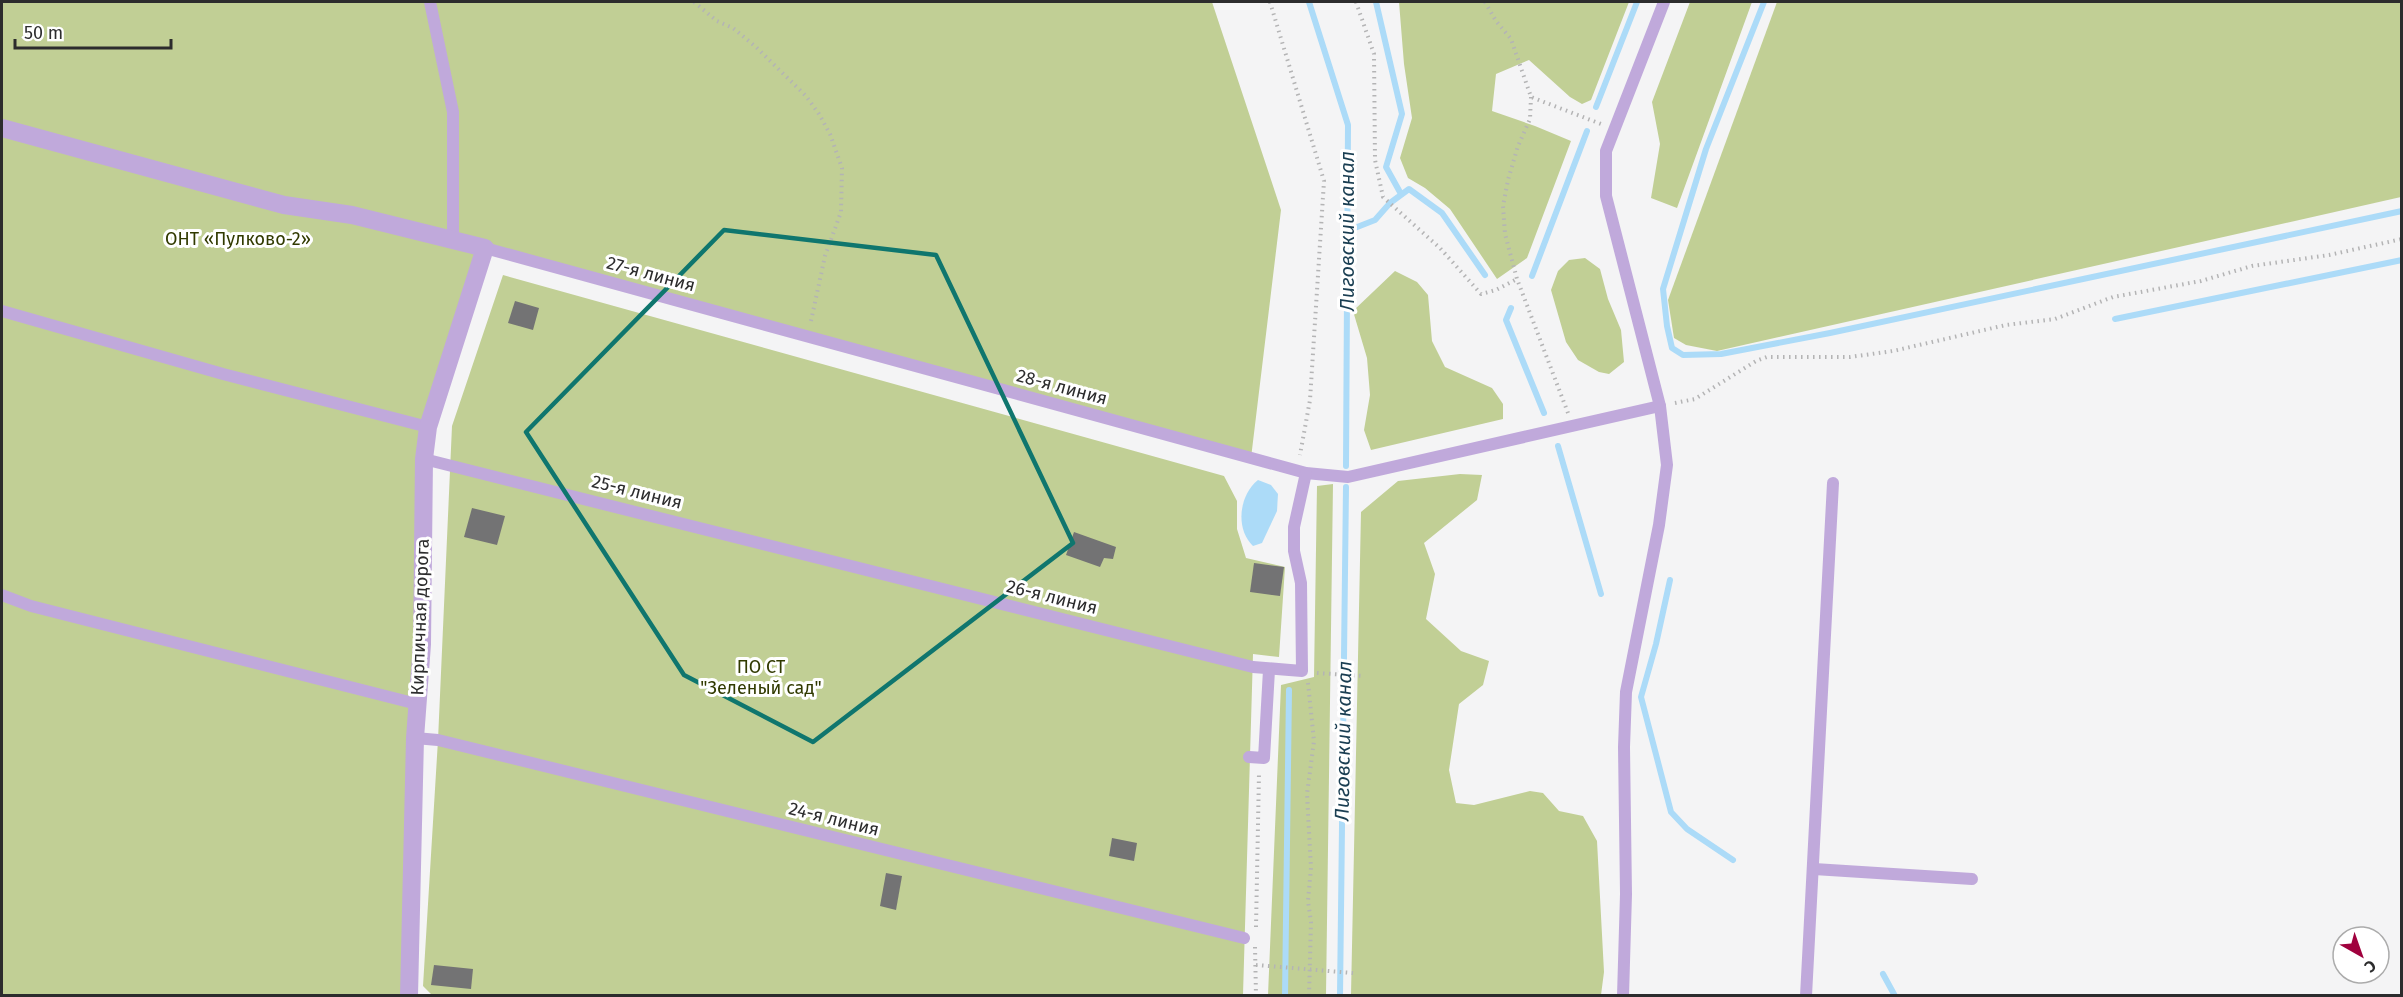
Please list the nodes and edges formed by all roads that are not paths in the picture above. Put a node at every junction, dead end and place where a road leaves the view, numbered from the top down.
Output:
1 (430, 2) edge
2 (1664, 2) edge
3 (2, 128) edge
4 (453, 241) junction
5 (485, 248) junction
6 (2, 311) edge
7 (808, 336) joint
8 (1660, 406) junction
9 (428, 428) junction
10 (424, 459) junction
11 (1306, 473) junction
12 (1833, 483) dead end
13 (841, 562) joint
14 (2, 595) edge
15 (1269, 670) junction
16 (417, 704) junction
17 (415, 738) junction
18 (1249, 757) dead end
19 (1814, 869) junction
20 (1972, 879) dead end
21 (1250, 939) road end
22 (409, 996) edge
23 (1623, 996) edge
24 (1806, 996) edge

1 - 4 lane
2 - 8 lane
3 - 4 street
4 - 5 street
5 - 7 lane, 27-я линия
5 - 9 street, Кирпичная дорога
6 - 9 lane
7 - 11 lane, 28-я линия
8 - 11 lane, 28-я линия
8 - 23 lane
9 - 10 street, Кирпичная дорога
10 - 13 lane, 25-я линия
10 - 16 street, Кирпичная дорога
11 - 15 lane, 26-я линия
12 - 19 lane
13 - 15 lane, 26-я линия
14 - 16 lane
15 - 18 lane
16 - 17 street, Кирпичная дорога
17 - 21 lane, 24-я линия
17 - 22 street, Кирпичная дорога
19 - 20 lane
19 - 24 lane

